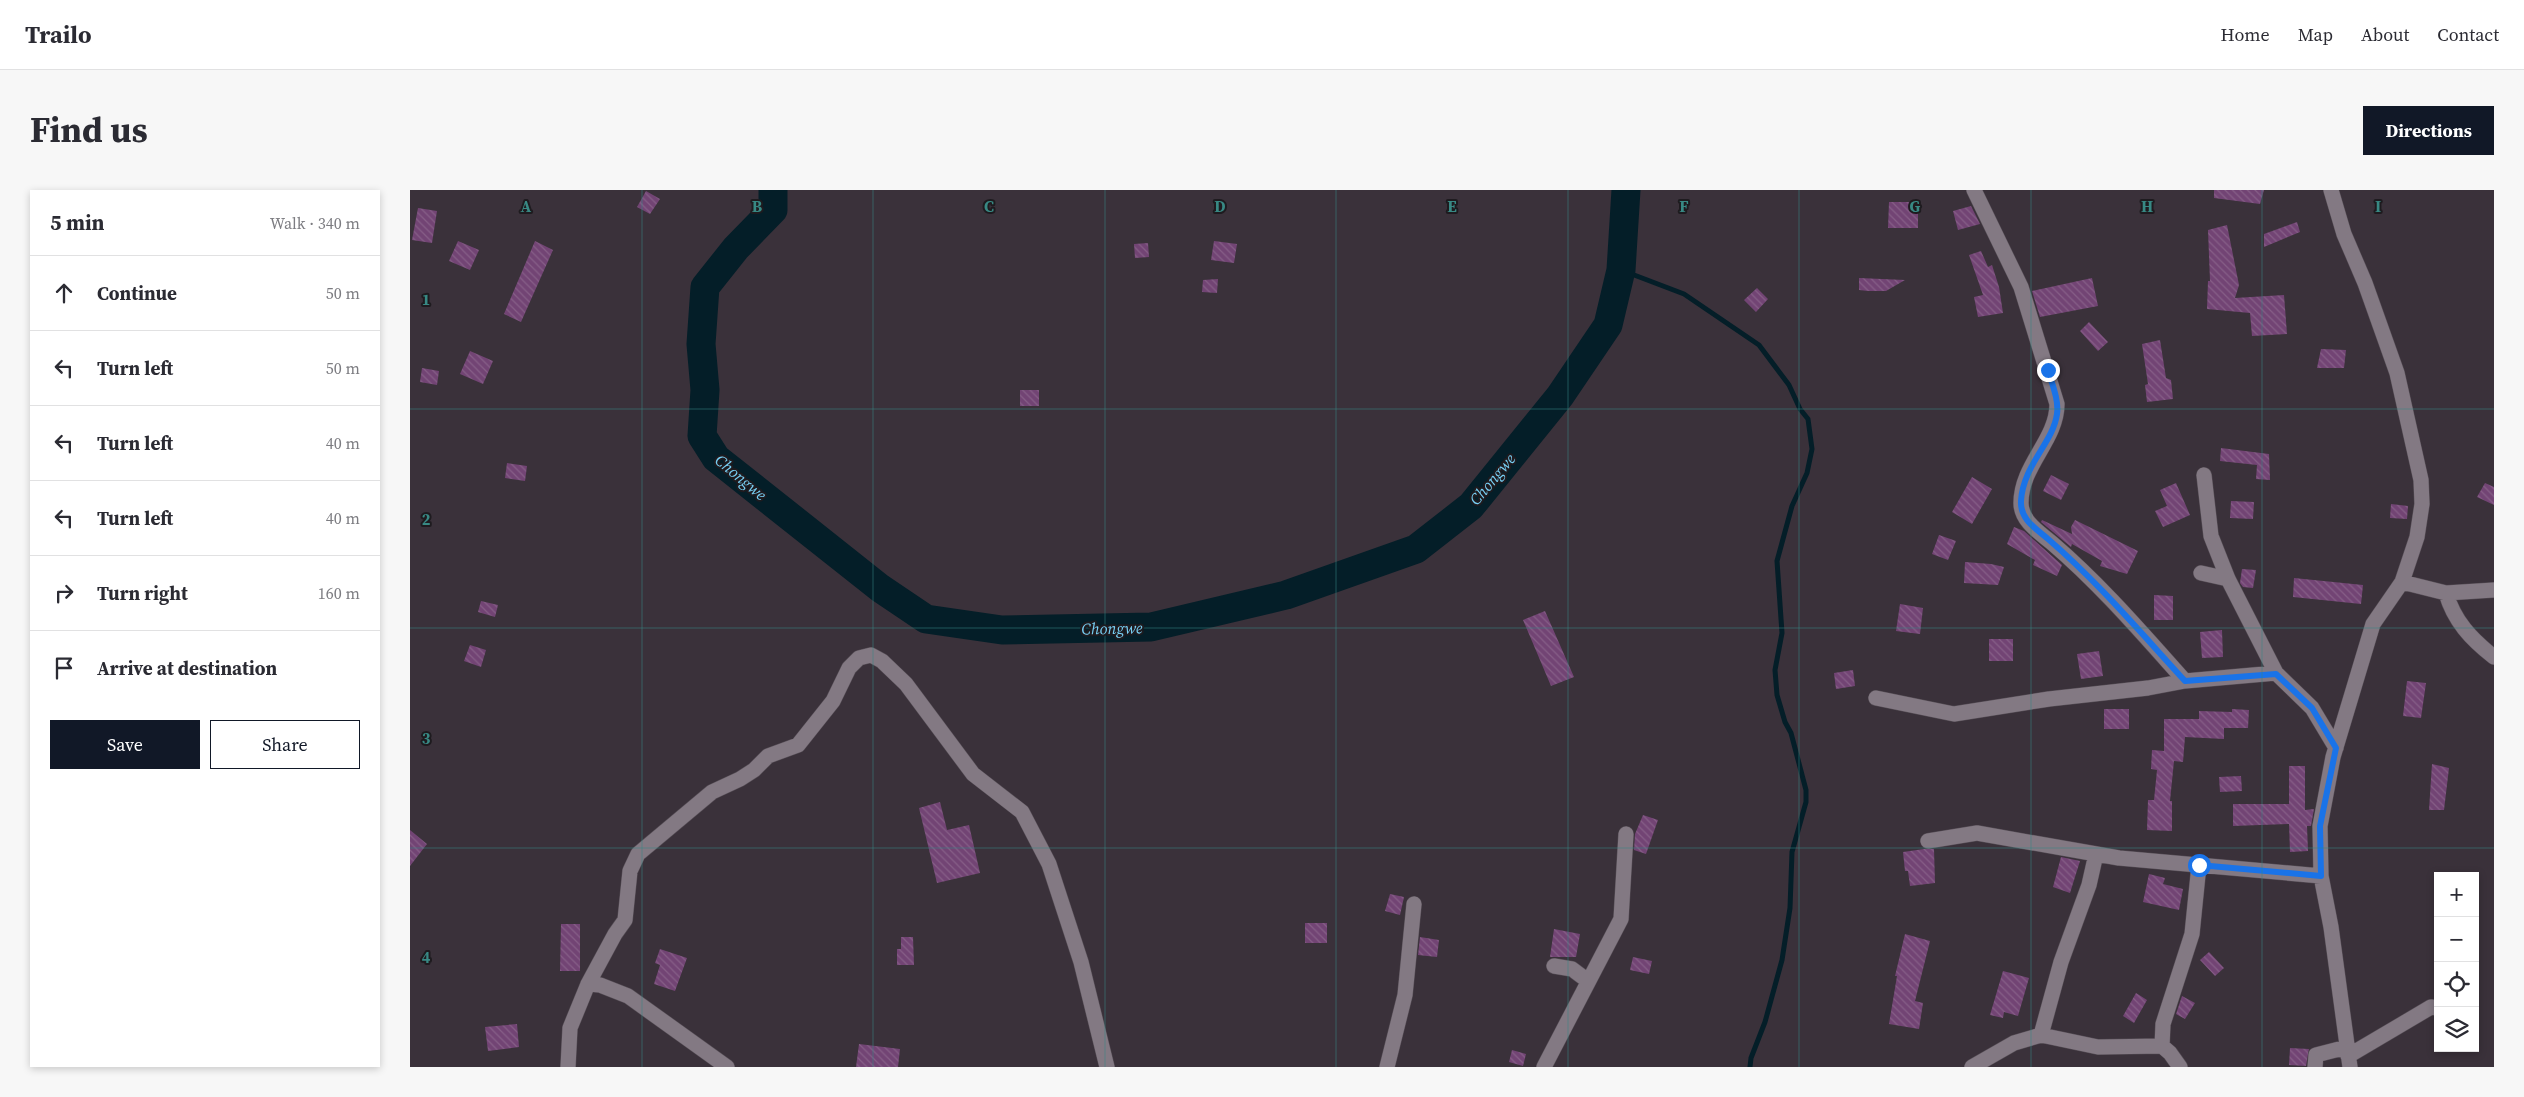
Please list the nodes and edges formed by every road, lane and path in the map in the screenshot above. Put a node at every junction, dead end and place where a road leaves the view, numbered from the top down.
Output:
1 (1974, 190) edge
2 (2331, 190) edge
3 (2204, 476) dead end
4 (2201, 573) dead end
5 (2228, 579) junction
6 (2402, 582) junction
7 (2494, 590) edge
8 (2446, 593) junction
9 (2494, 657) edge
10 (2276, 674) junction
11 (2185, 681) junction
12 (1876, 698) dead end
13 (2336, 748) junction
14 (1626, 834) dead end
15 (1928, 841) dead end
16 (2096, 854) junction
17 (2199, 865) junction
18 (2321, 876) junction
19 (1414, 904) dead end
20 (1554, 966) dead end
21 (1588, 982) junction
22 (588, 984) junction
23 (2434, 1007) edge
24 (2041, 1035) junction
25 (2162, 1046) junction
26 (2348, 1056) edge
27 (568, 1067) edge
28 (727, 1067) edge
29 (1107, 1067) edge
30 (1387, 1067) edge
31 (1544, 1067) edge
32 (1972, 1067) edge
33 (2180, 1067) edge
34 (2315, 1067) edge

1 - 11 street
2 - 6 street
3 - 5 street
4 - 5 street
5 - 10 street
6 - 8 street
6 - 13 street
7 - 8 street
8 - 9 street
10 - 11 street
10 - 13 street
11 - 12 street
13 - 18 street
14 - 21 street
15 - 16 street
16 - 17 street
16 - 24 street
17 - 18 street
17 - 25 street
18 - 26 street
19 - 30 street
20 - 21 street
21 - 31 street
22 - 27 street
22 - 28 street
22 - 29 street
23 - 26 street
24 - 25 street
24 - 32 street
25 - 33 street
26 - 34 street

